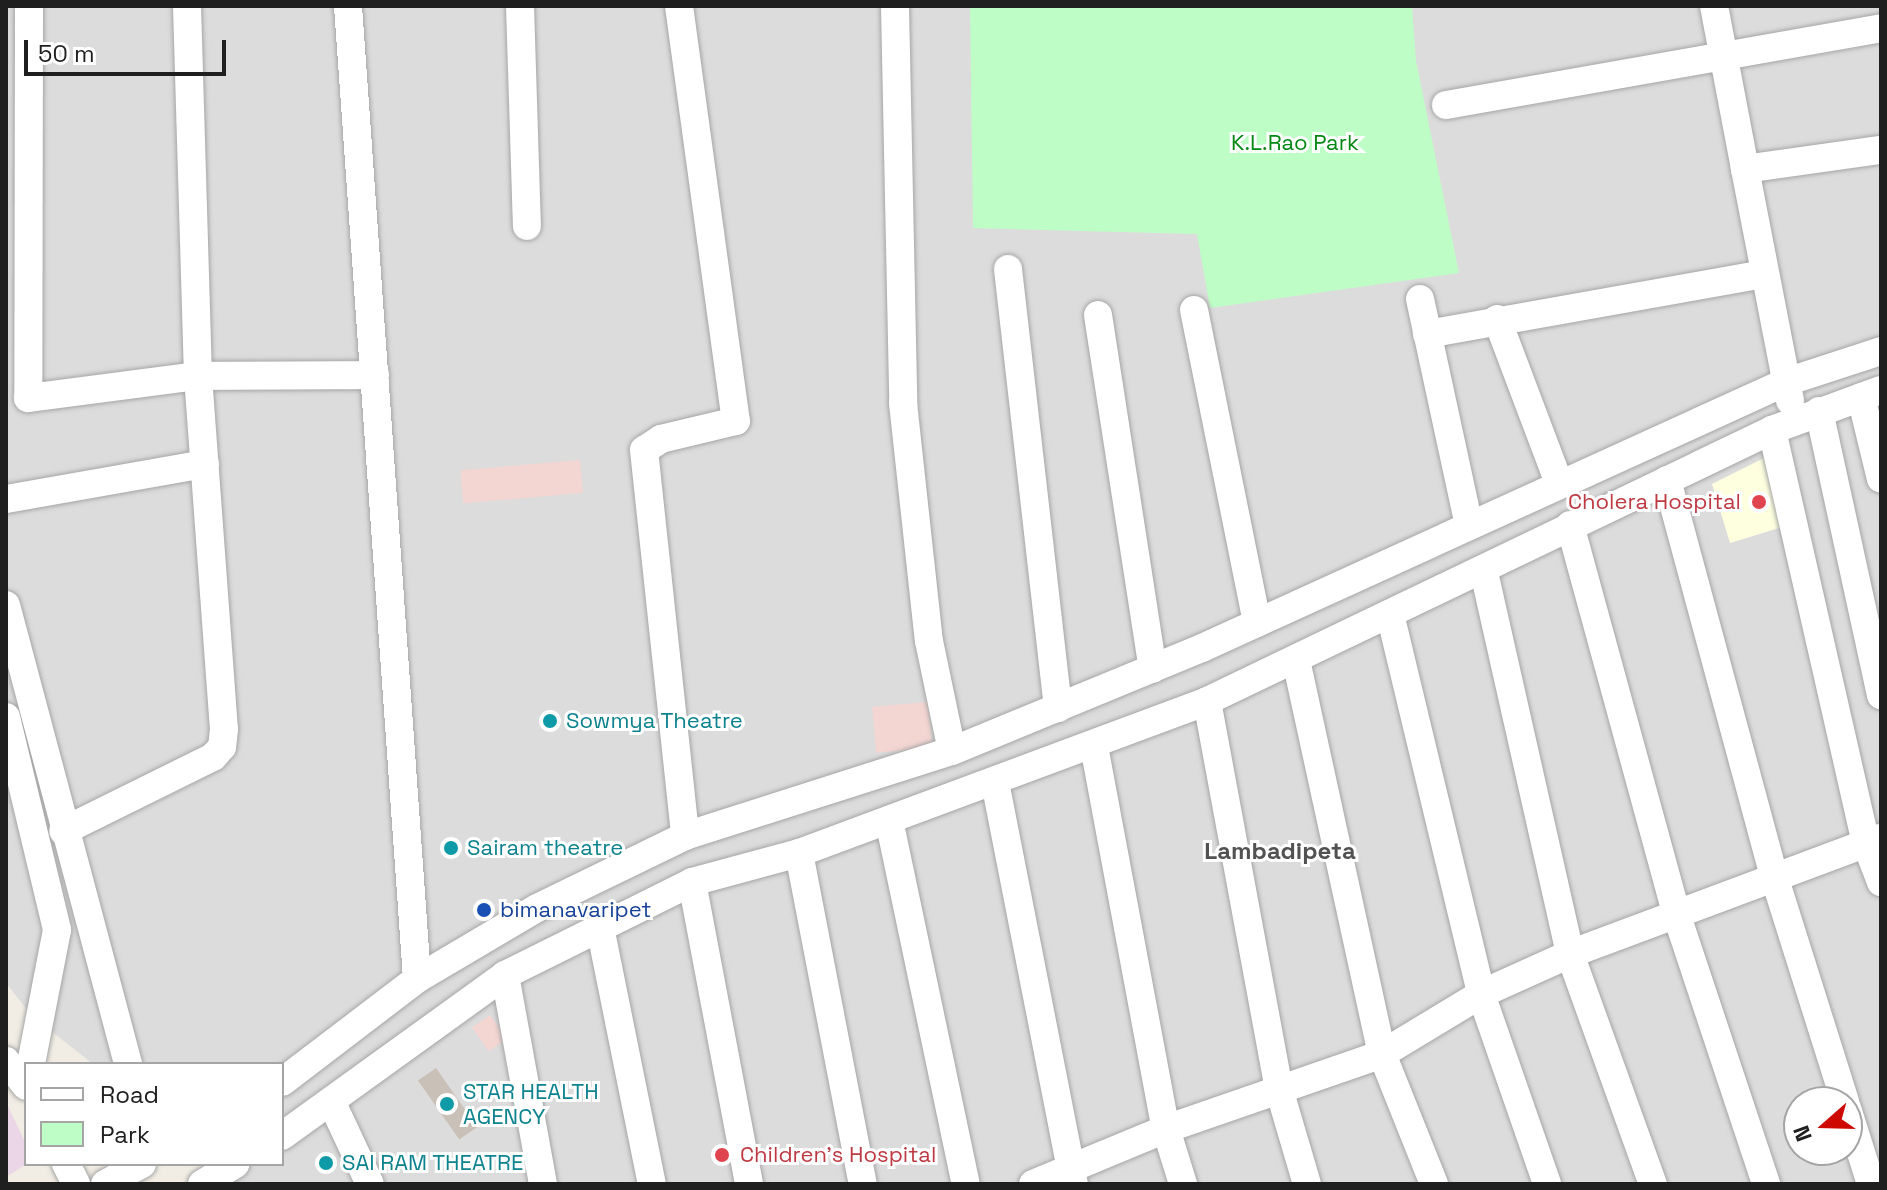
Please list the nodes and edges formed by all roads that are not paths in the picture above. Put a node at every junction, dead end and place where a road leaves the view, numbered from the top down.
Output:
1 (29, 6) edge
2 (187, 6) edge
3 (348, 6) edge
4 (520, 6) edge
5 (679, 6) edge
6 (895, 6) edge
7 (1714, 6) edge
8 (1881, 28) edge
9 (1724, 56) junction
10 (1446, 105) dead end
11 (1881, 150) edge
12 (1745, 169) junction
13 (527, 226) dead end
14 (1008, 269) dead end
15 (1763, 274) junction
16 (1420, 299) dead end
17 (1194, 310) dead end
18 (1098, 315) dead end
19 (1497, 319) junction
20 (1427, 334) junction
21 (1881, 351) edge
22 (375, 375) junction
23 (198, 376) junction
24 (1786, 382) junction
25 (1871, 394) edge
26 (1795, 421) junction
27 (205, 464) junction
28 (1881, 479) edge
29 (1667, 480) junction
30 (1559, 483) junction
31 (6, 499) edge
32 (1469, 525) junction
33 (1570, 525) junction
34 (1484, 572) junction
35 (6, 605) edge
36 (1391, 618) junction
37 (1257, 623) junction
38 (1296, 660) junction
39 (1153, 669) junction
40 (1881, 695) edge
41 (1207, 701) junction
42 (1058, 708) junction
43 (6, 717) edge
44 (1094, 746) junction
45 (952, 751) junction
46 (995, 782) junction
47 (889, 820) junction
48 (63, 831) junction
49 (685, 836) junction
50 (1874, 840) edge
51 (799, 853) junction
52 (1773, 873) junction
53 (692, 882) junction
54 (1881, 882) edge
55 (1676, 913) junction
56 (600, 927) junction
57 (1570, 954) junction
58 (505, 975) junction
59 (417, 979) junction
60 (1481, 994) junction
61 (1382, 1054) junction
62 (6, 1061) edge
63 (30, 1062) edge
64 (127, 1062) edge
65 (24, 1076) edge
66 (284, 1080) edge
67 (1840, 1086) edge
68 (1279, 1089) junction
69 (332, 1103) junction
70 (1166, 1129) junction
71 (284, 1135) edge
72 (1863, 1159) edge
73 (67, 1166) edge
74 (138, 1166) edge
75 (232, 1166) edge
76 (1072, 1176) edge
77 (76, 1184) edge
78 (105, 1184) edge
79 (202, 1184) edge
80 (370, 1184) edge
81 (543, 1184) edge
82 (652, 1184) edge
83 (749, 1184) edge
84 (863, 1184) edge
85 (966, 1184) edge
86 (1033, 1184) edge
87 (1183, 1184) edge
88 (1307, 1184) edge
89 (1434, 1184) edge
90 (1547, 1184) edge
91 (1653, 1184) edge
92 (1766, 1184) edge
93 (1871, 1184) edge

1 - 23 street
2 - 23 street
3 - 22 street
4 - 13 street
5 - 49 street
6 - 45 street
7 - 9 street
8 - 9 street
9 - 10 street
9 - 12 street
11 - 12 street
12 - 15 street
14 - 42 street
15 - 19 street
15 - 24 street
16 - 20 street
17 - 37 street
18 - 39 street
19 - 20 street
19 - 30 street
20 - 32 street
21 - 24 street
22 - 23 street
22 - 59 street
23 - 27 street
24 - 26 street
24 - 30 street
25 - 26 street
25 - 28 street
26 - 29 street
26 - 40 street
26 - 50 street
27 - 31 street
27 - 48 street
29 - 33 street
29 - 52 street
30 - 32 street
32 - 37 street
33 - 34 street
33 - 55 street
34 - 36 street
34 - 57 street
35 - 48 street
36 - 38 street
36 - 60 street
37 - 39 street
38 - 41 street
38 - 61 street
39 - 42 street
41 - 44 street
41 - 68 street
42 - 45 street
43 - 63 street
44 - 46 street
44 - 70 street
45 - 49 street
46 - 47 street
46 - 76 street
47 - 51 street
47 - 85 street
48 - 64 street
49 - 59 street
50 - 52 street
50 - 54 street
51 - 53 street
51 - 84 street
52 - 55 street
52 - 67 street
53 - 56 street
53 - 83 street
55 - 57 street
55 - 92 street
56 - 58 street
56 - 82 street
57 - 60 street
57 - 91 street
58 - 69 street
58 - 81 street
59 - 66 street
60 - 61 street
60 - 90 street
61 - 68 street
61 - 89 street
62 - 65 street
68 - 70 street
68 - 88 street
69 - 71 street
69 - 80 street
70 - 76 street
70 - 87 street
72 - 93 street
73 - 77 street
74 - 78 street
75 - 79 street
76 - 86 street

